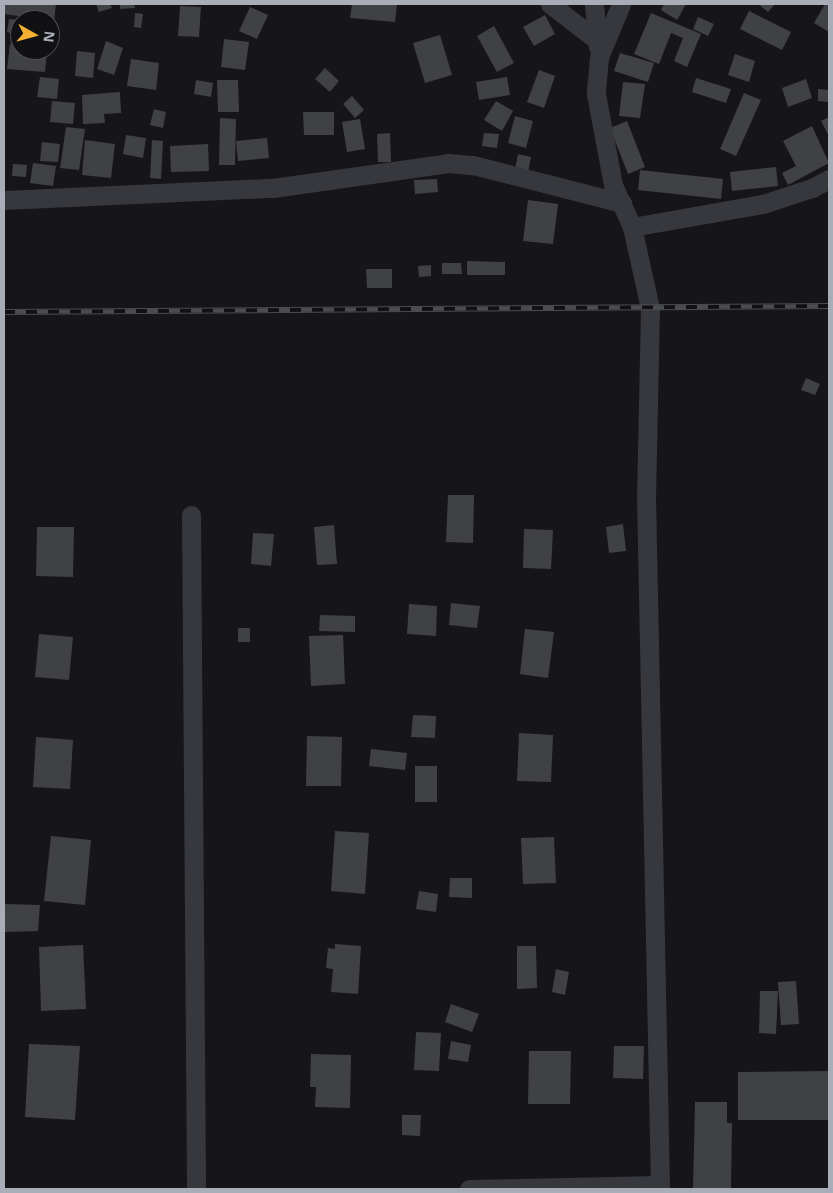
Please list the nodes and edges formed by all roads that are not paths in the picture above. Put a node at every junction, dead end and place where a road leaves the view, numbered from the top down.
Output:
1 (550, 4) edge
2 (594, 4) edge
3 (621, 4) edge
4 (598, 49) junction
5 (829, 179) edge
6 (4, 200) edge
7 (622, 204) junction
8 (632, 227) junction
9 (191, 515) dead end
10 (659, 1187) edge
11 (196, 1189) edge
12 (469, 1189) edge

1 - 4 street
2 - 4 street
3 - 4 street
4 - 7 street
5 - 8 street
6 - 7 street
7 - 8 street
8 - 10 street
9 - 11 street
10 - 12 street

